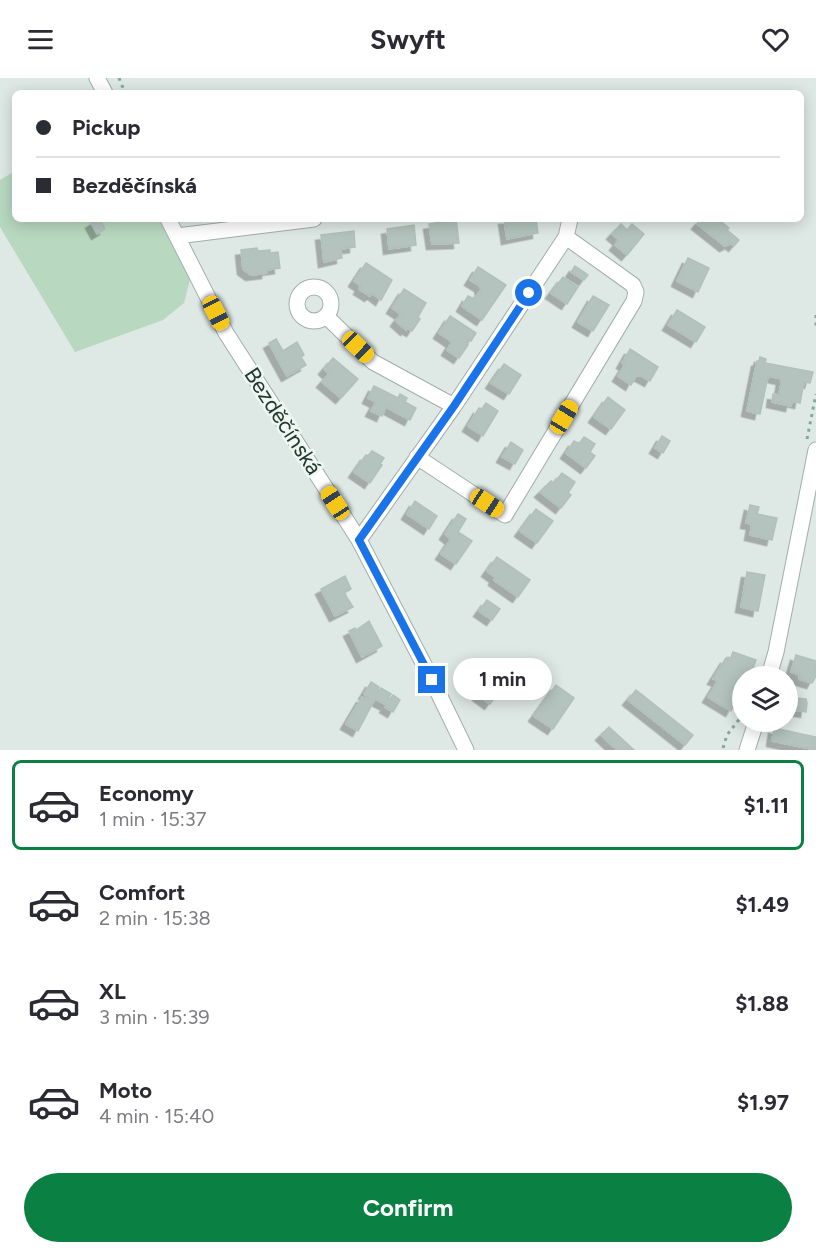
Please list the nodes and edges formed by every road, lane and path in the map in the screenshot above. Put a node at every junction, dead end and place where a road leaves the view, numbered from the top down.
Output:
1 (170, 222) edge
2 (290, 222) edge
3 (569, 222) edge
4 (177, 236) junction
5 (566, 237) junction
6 (816, 315) edge
7 (327, 317) dead end
8 (816, 326) edge
9 (816, 394) edge
10 (454, 406) junction
11 (812, 412) dead end
12 (816, 450) edge
13 (417, 457) junction
14 (359, 540) junction
15 (772, 666) edge
16 (732, 728) edge
17 (753, 732) edge
18 (723, 748) dead end
19 (466, 750) edge
20 (747, 750) edge

1 - 4 street, Bezděčínská
2 - 4 street
3 - 5 street
4 - 14 street, Bezděčínská
5 - 10 street
5 - 13 street
6 - 8 path
7 - 10 street
9 - 11 path
10 - 13 street
12 - 15 street
13 - 14 street
14 - 19 street, Bezděčínská
16 - 18 path
17 - 20 street

